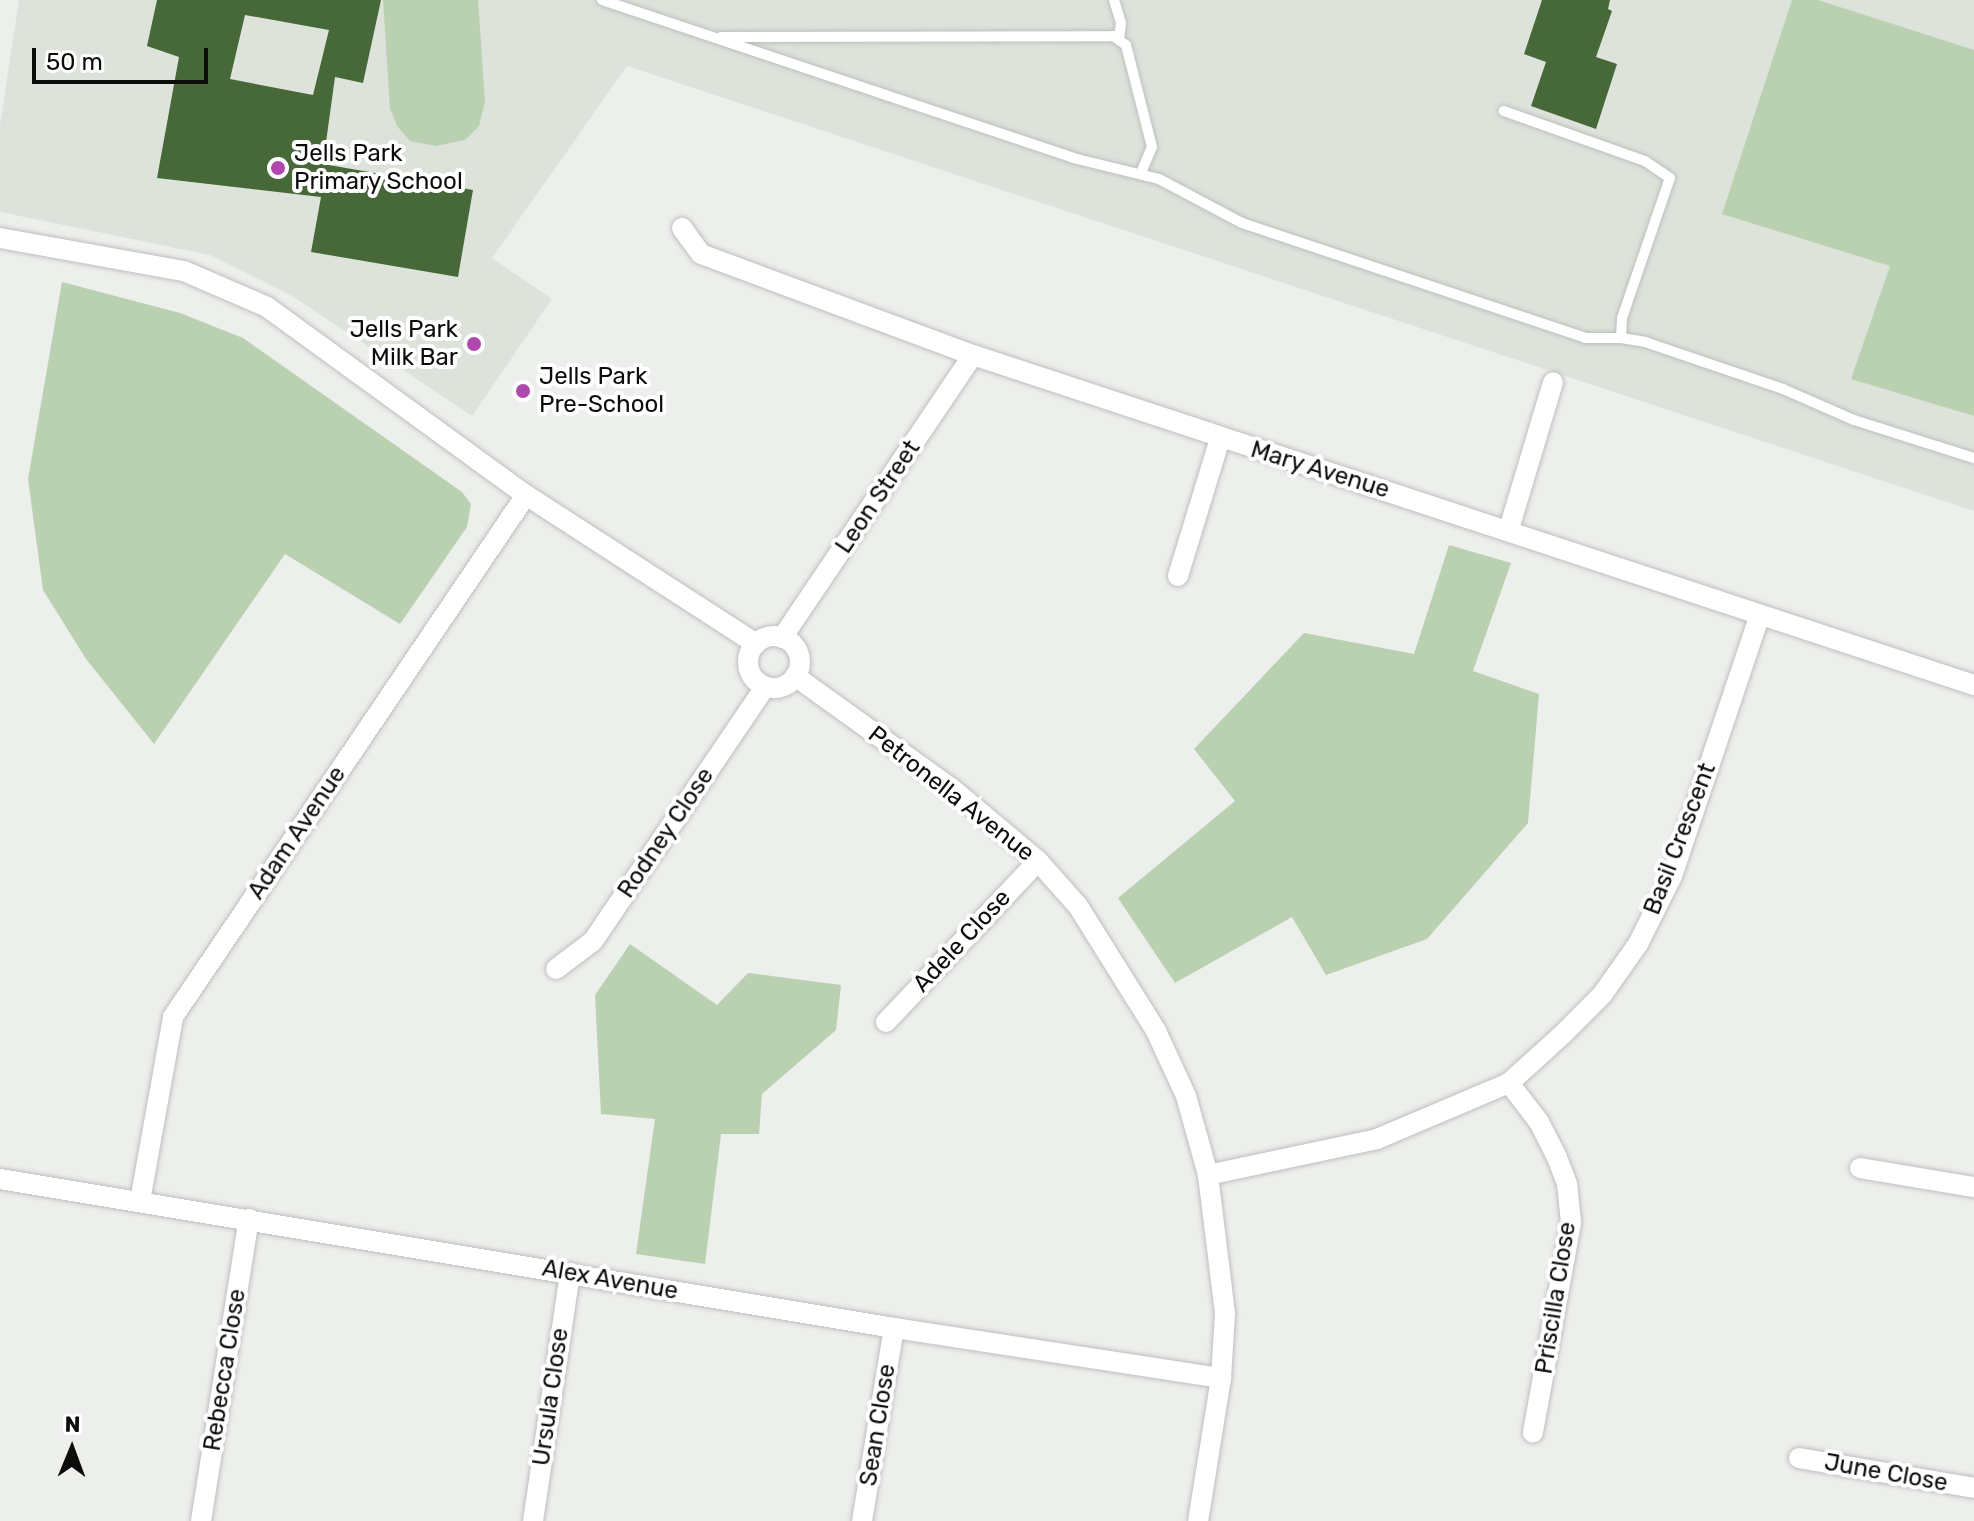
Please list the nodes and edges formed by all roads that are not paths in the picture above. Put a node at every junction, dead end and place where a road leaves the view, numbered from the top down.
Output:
1 (602, 0) edge
2 (1114, 0) edge
3 (710, 37) junction
4 (1119, 39) junction
5 (1504, 111) dead end
6 (1141, 173) junction
7 (682, 228) dead end
8 (0, 238) edge
9 (1621, 338) junction
10 (973, 355) junction
11 (1553, 382) dead end
12 (1220, 439) junction
13 (1974, 458) edge
14 (526, 495) junction
15 (1509, 529) junction
16 (1178, 576) dead end
17 (1759, 617) junction
18 (782, 638) junction
19 (756, 644) junction
20 (795, 676) junction
21 (1974, 685) edge
22 (765, 687) junction
23 (1038, 861) junction
24 (556, 969) dead end
25 (886, 1022) dead end
26 (1509, 1083) junction
27 (1860, 1168) dead end
28 (1208, 1175) junction
29 (0, 1179) edge
30 (1974, 1187) edge
31 (140, 1201) junction
32 (249, 1219) junction
33 (570, 1273) junction
34 (894, 1328) junction
35 (1221, 1378) junction
36 (1533, 1433) dead end
37 (1799, 1458) dead end
38 (1974, 1488) edge
39 (201, 1521) edge
40 (533, 1521) edge
41 (862, 1521) edge
42 (1198, 1521) edge

1 - 3 lane
2 - 4 lane
3 - 4 lane
3 - 6 lane
4 - 6 lane
5 - 9 lane
6 - 9 lane
7 - 10 street, Mary Avenue
8 - 14 street
9 - 13 lane
10 - 12 street, Mary Avenue
10 - 18 street, Leon Street
11 - 15 street
12 - 15 street, Mary Avenue
12 - 16 street
14 - 19 street
14 - 31 street, Adam Avenue
15 - 17 street, Mary Avenue
17 - 21 street, Mary Avenue
17 - 26 street, Basil Crescent
18 - 19 street
18 - 20 street
19 - 22 street
20 - 22 street
20 - 23 street, Petronella Avenue
22 - 24 street, Rodney Close
23 - 25 street, Adele Close
23 - 28 street, Petronella Avenue
26 - 28 street, Basil Crescent
26 - 36 street, Priscilla Close
27 - 30 street
28 - 35 street, Petronella Avenue
29 - 31 street, Alex Avenue
31 - 32 street, Alex Avenue
32 - 33 street, Alex Avenue
32 - 39 street, Rebecca Close
33 - 34 street, Alex Avenue
33 - 40 street, Ursula Close
34 - 35 street, Alex Avenue
34 - 41 street, Sean Close
35 - 42 street, Petronella Avenue
37 - 38 street, June Close

